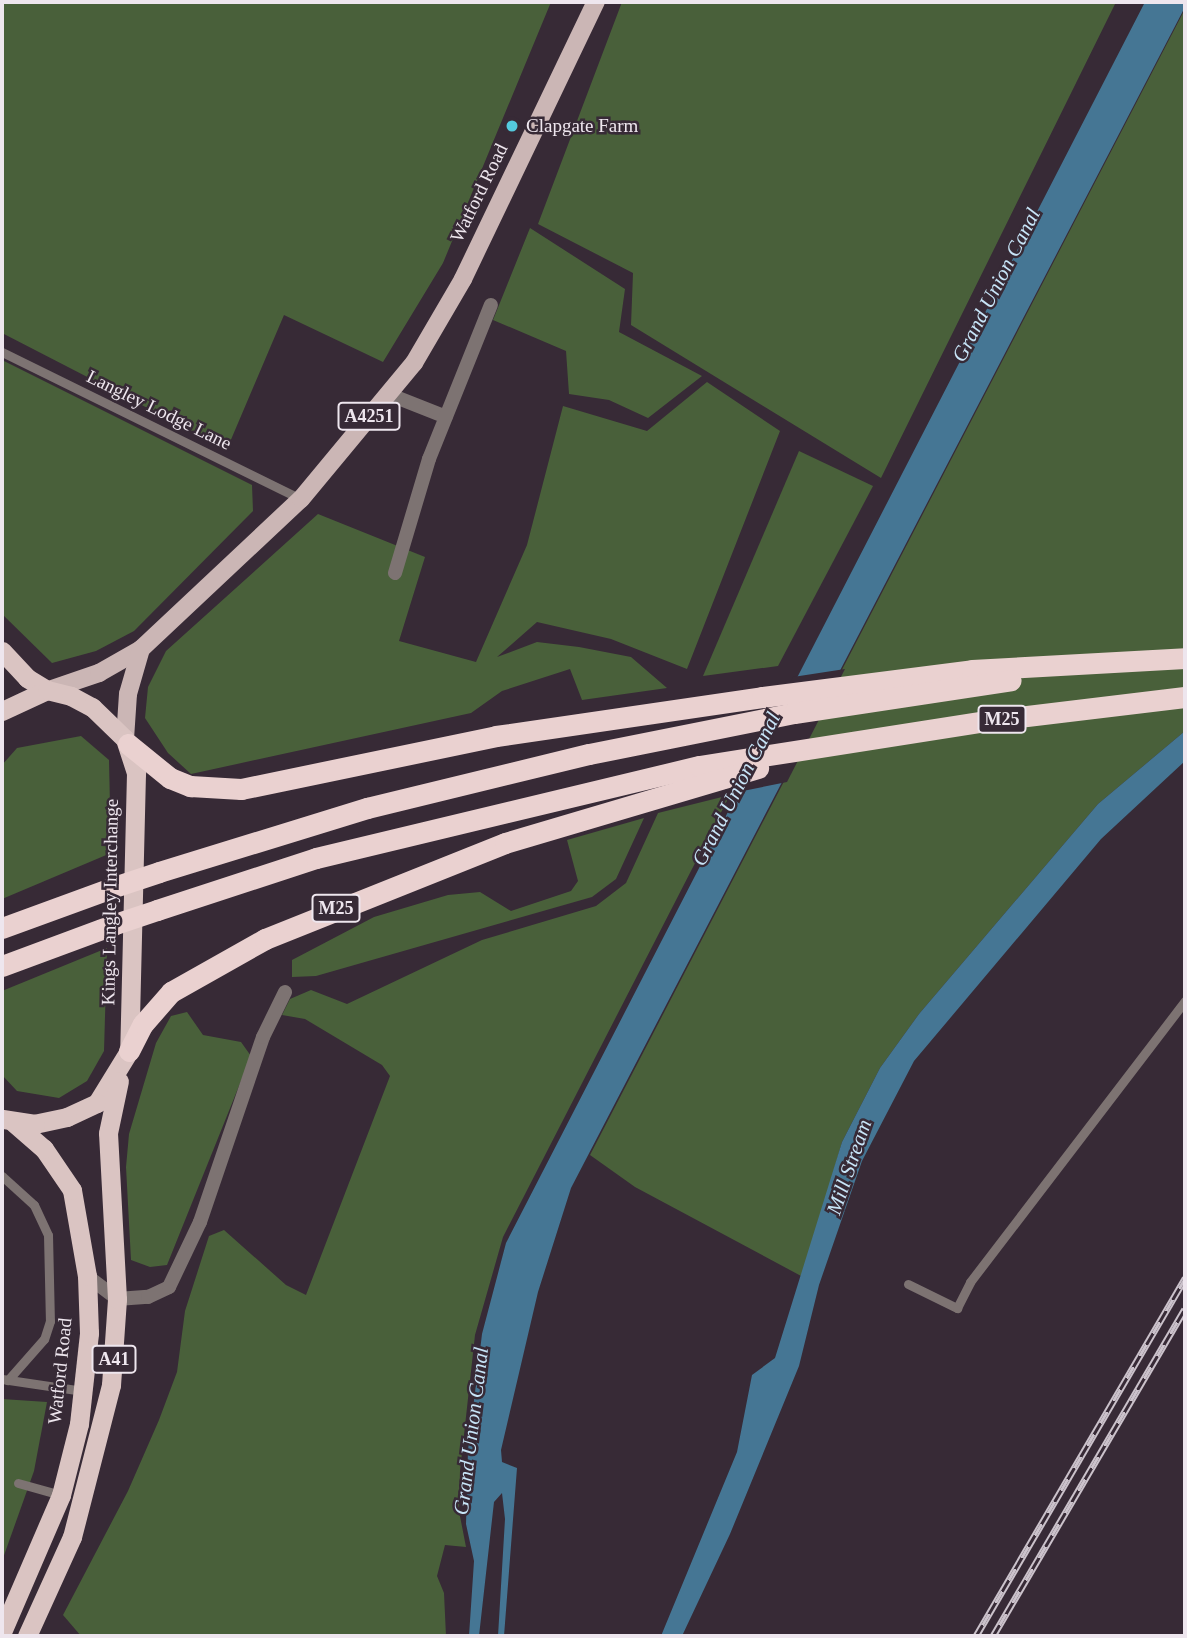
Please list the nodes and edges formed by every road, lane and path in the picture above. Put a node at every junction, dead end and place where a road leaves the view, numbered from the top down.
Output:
1 (596, 2) edge
2 (491, 305) dead end
3 (2, 352) edge
4 (388, 394) junction
5 (446, 417) junction
6 (301, 499) junction
7 (395, 573) dead end
8 (141, 649) junction
9 (2, 651) edge
10 (1185, 658) edge
11 (1096, 666) junction
12 (49, 690) junction
13 (1185, 697) edge
14 (2, 711) edge
15 (126, 742) junction
16 (820, 748) junction
17 (2, 929) edge
18 (2, 967) edge
19 (285, 992) dead end
20 (1185, 1002) edge
21 (125, 1060) junction
22 (8, 1121) edge
23 (2, 1176) edge
24 (87, 1276) junction
25 (908, 1284) dead end
26 (117, 1298) junction
27 (5, 1379) edge
28 (83, 1391) junction
29 (18, 1483) dead end
30 (61, 1495) junction
31 (2, 1632) edge
32 (27, 1636) edge

1 - 4 main road, Watford Road / A4251
2 - 5 street
3 - 6 lane, Langley Lodge Lane
4 - 5 street
4 - 6 main road, Watford Road / A4251
5 - 7 street
6 - 8 main road, Watford Road / A4251
8 - 12 main road, Watford Road / A4251
8 - 15 main road
9 - 12 highway
10 - 11 highway, M25
11 - 15 highway, M25
11 - 17 highway, M25, bridge
12 - 14 highway
12 - 15 highway
13 - 16 highway, M25
15 - 21 highway, Kings Langley Interchange
16 - 18 highway, M25, bridge
16 - 21 highway, M25
19 - 26 street
20 - 25 lane
21 - 22 highway
21 - 26 highway, A41
22 - 24 highway, Watford Road / A41
23 - 27 lane
24 - 26 street
24 - 28 highway, Watford Road / A41
26 - 32 highway, A41
27 - 28 lane
28 - 30 highway, Watford Road / A41
29 - 30 lane
30 - 31 highway, Watford Road / A41

